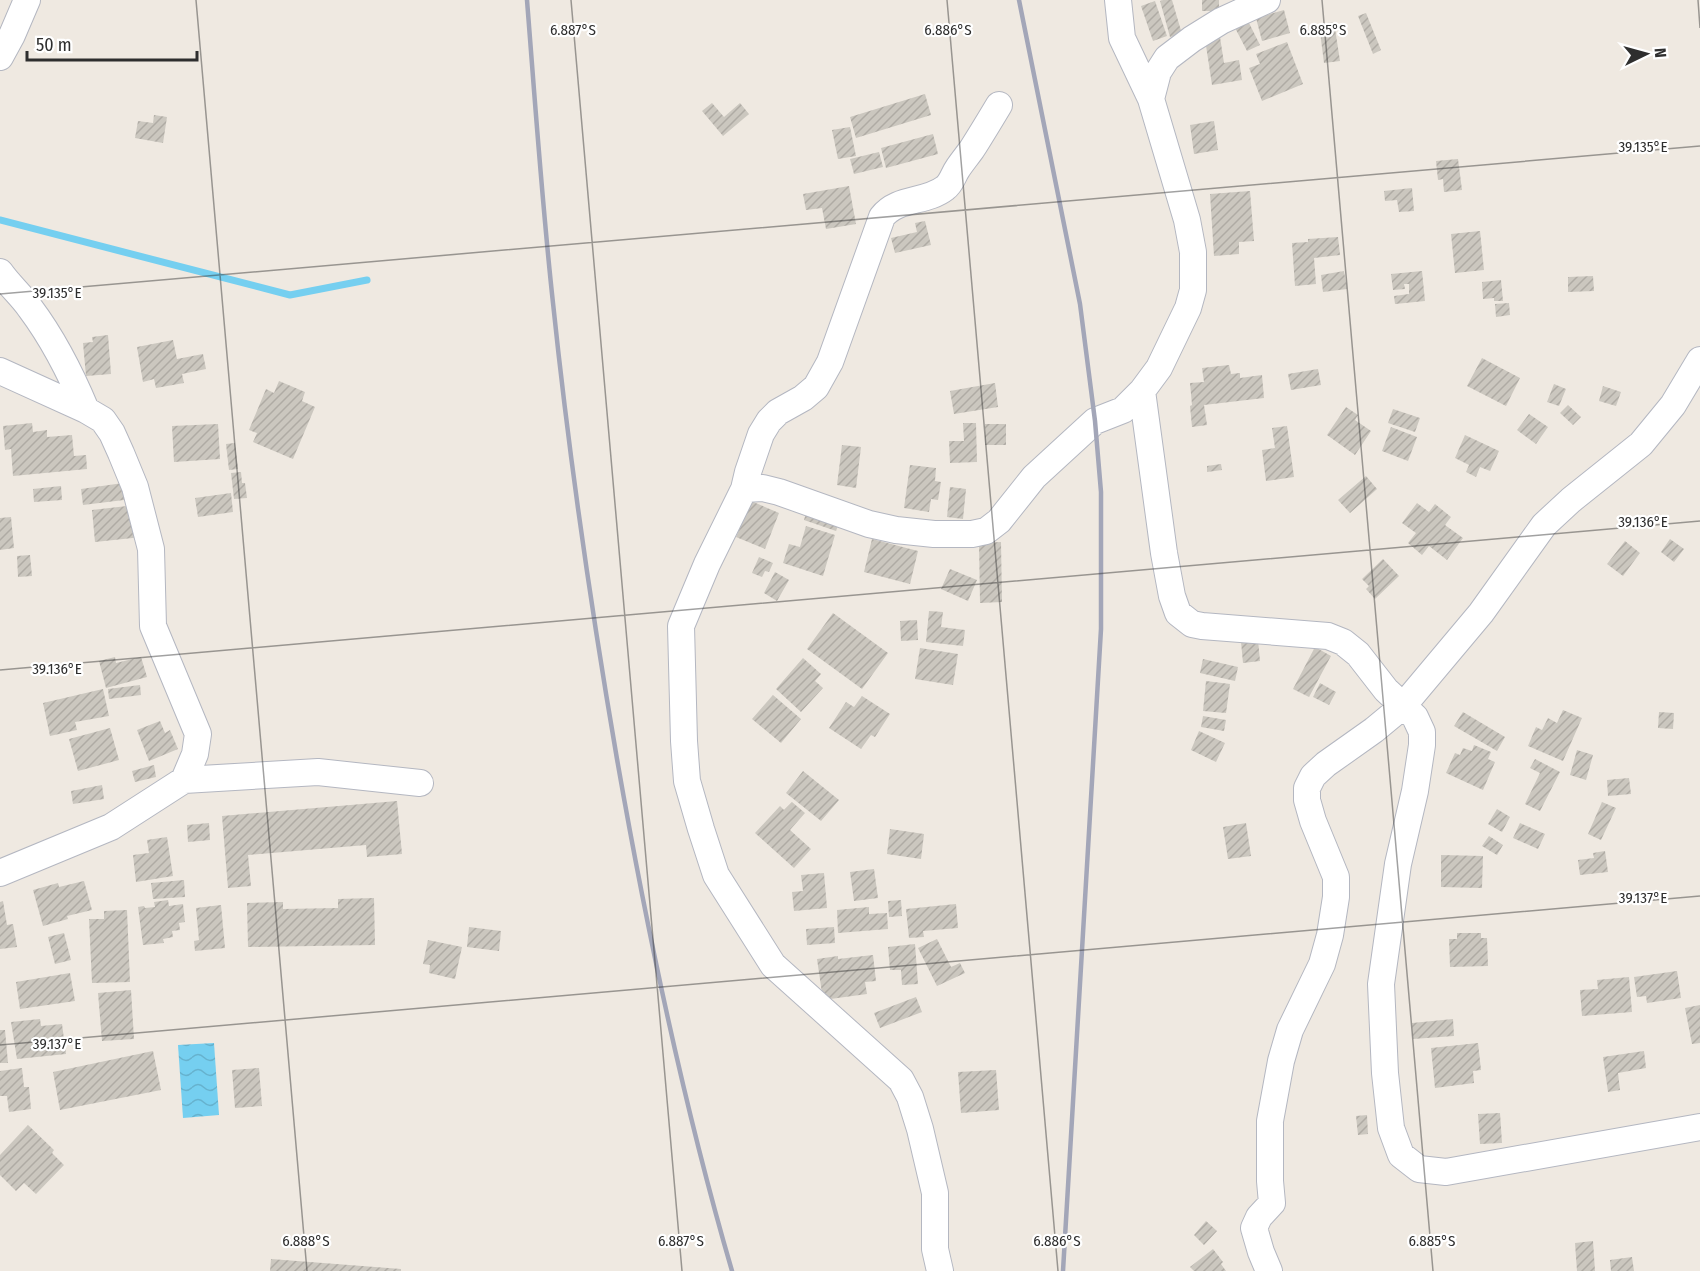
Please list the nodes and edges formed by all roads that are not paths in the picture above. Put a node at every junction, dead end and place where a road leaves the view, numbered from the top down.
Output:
1 (27, 0) edge
2 (1118, 0) edge
3 (1267, 0) edge
4 (0, 57) edge
5 (1151, 99) junction
6 (999, 105) dead end
7 (0, 272) edge
8 (1700, 360) edge
9 (0, 370) edge
10 (1142, 391) junction
11 (86, 410) junction
12 (744, 489) junction
13 (1403, 706) junction
14 (184, 780) junction
15 (420, 783) dead end
16 (0, 873) edge
17 (1700, 1127) edge
18 (940, 1271) edge
19 (1269, 1271) edge

1 - 4 street
2 - 5 street
3 - 5 street
5 - 10 street
6 - 12 street
7 - 11 street
8 - 13 street
9 - 11 street
10 - 12 street
10 - 13 street
11 - 14 street
12 - 18 street
13 - 17 street
13 - 19 street
14 - 15 street
14 - 16 street

